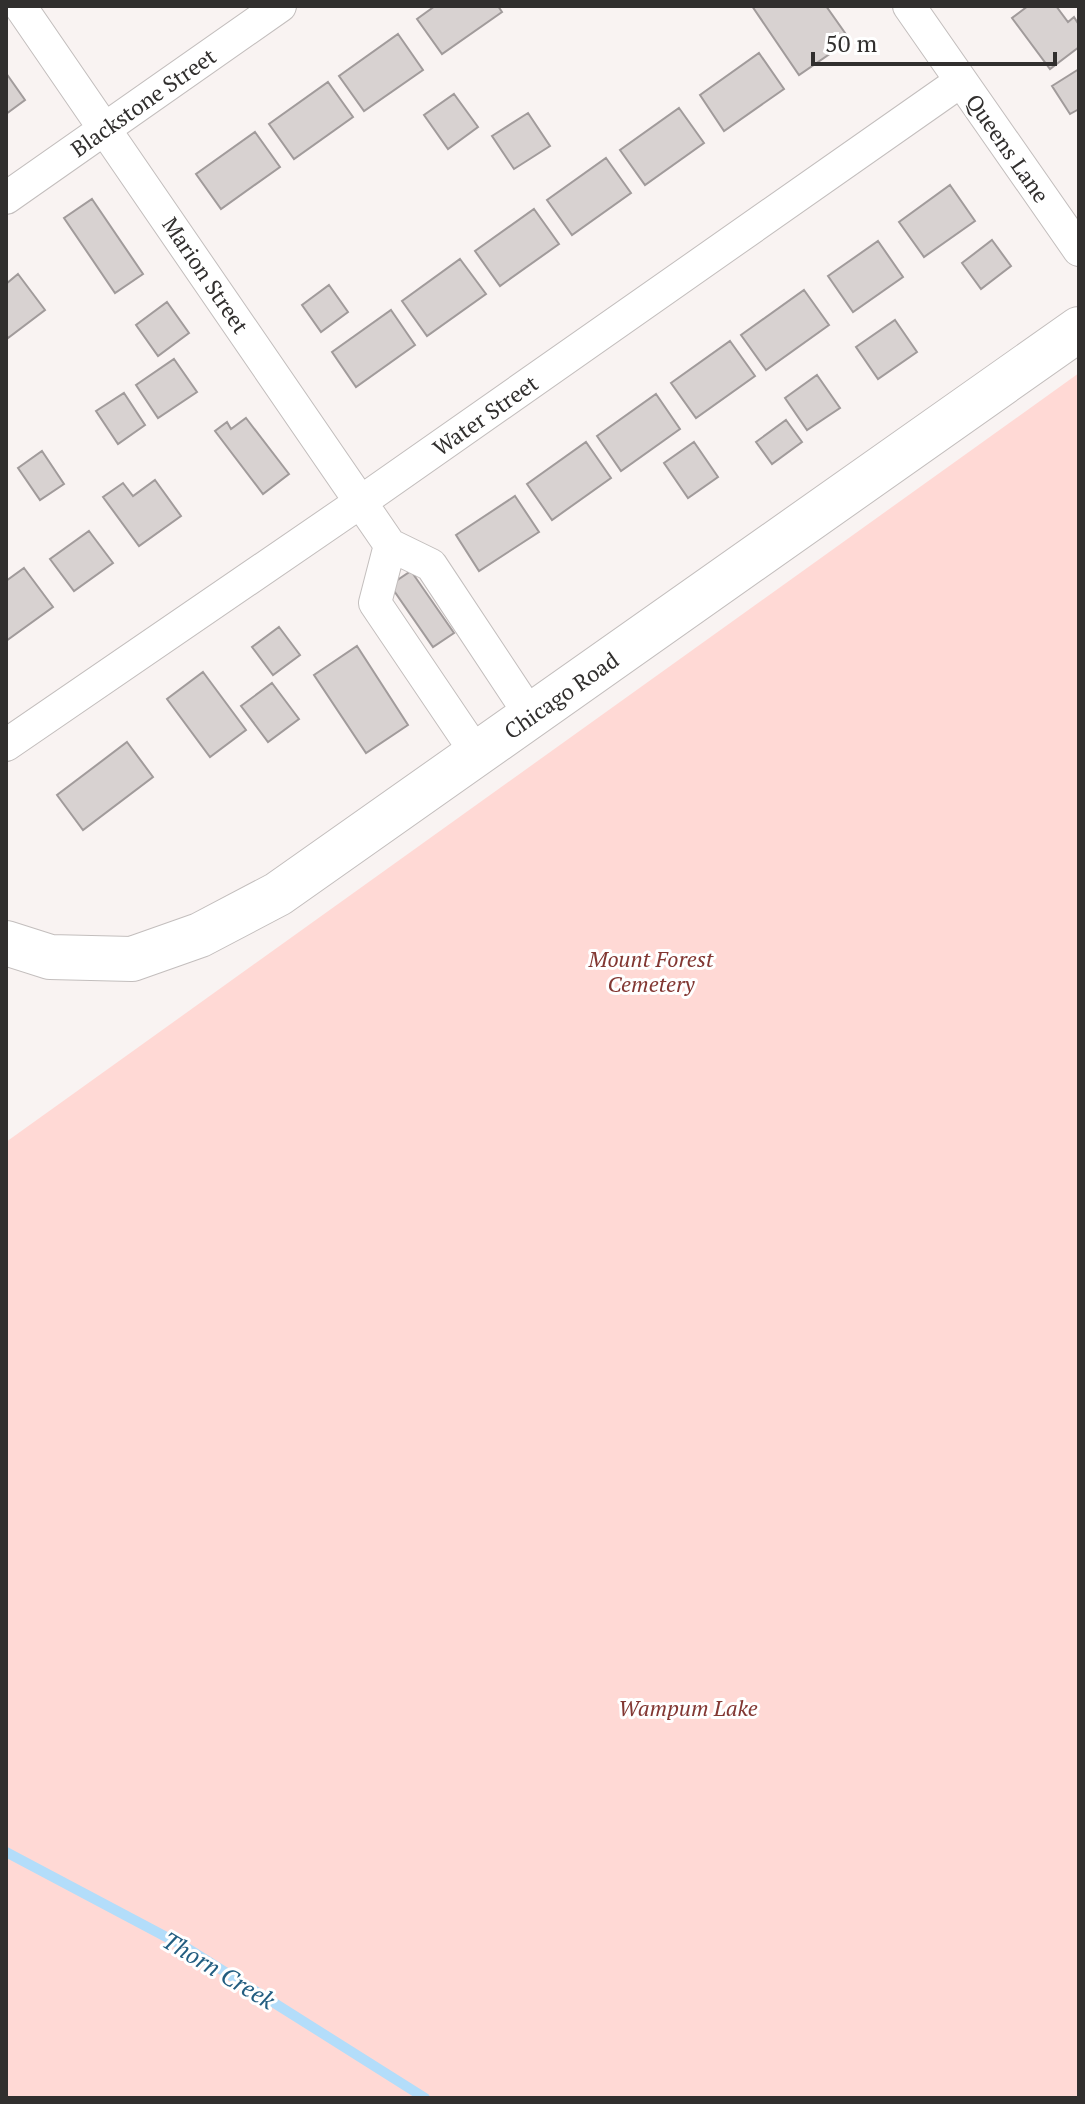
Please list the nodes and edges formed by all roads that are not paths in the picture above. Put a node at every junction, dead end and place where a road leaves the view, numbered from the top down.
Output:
1 (20, 6) edge
2 (280, 6) edge
3 (909, 6) edge
4 (961, 81) junction
5 (106, 128) junction
6 (6, 198) edge
7 (1079, 250) edge
8 (1079, 329) edge
9 (362, 501) junction
10 (390, 545) junction
11 (531, 716) junction
12 (6, 745) edge
13 (477, 754) junction
14 (6, 943) edge

1 - 5 street, Marion Street
2 - 5 street, Blackstone Street
3 - 4 street, Queens Lane
4 - 7 street, Queens Lane
4 - 9 street, Water Street
5 - 6 street, Blackstone Street
5 - 9 street, Marion Street
8 - 11 street, Chicago Road
9 - 10 street, Marion Street
9 - 12 street, Water Street
10 - 11 street
10 - 13 street
11 - 13 street, Chicago Road
13 - 14 street, Chicago Road

